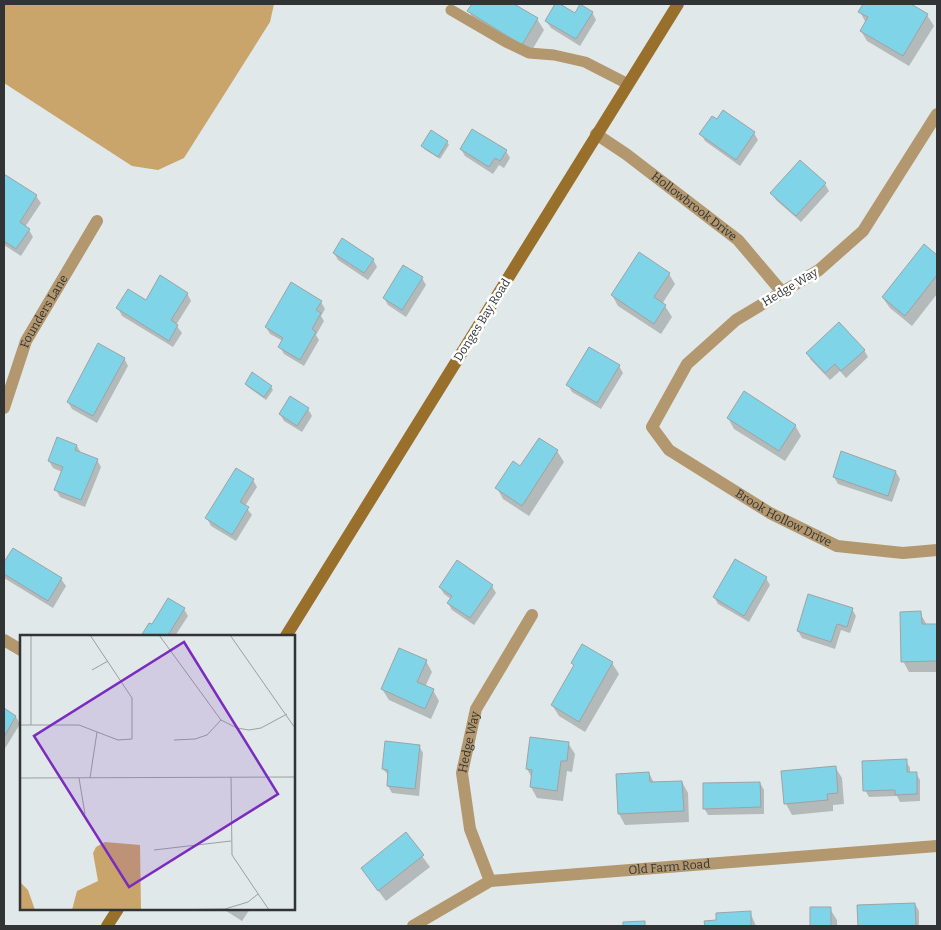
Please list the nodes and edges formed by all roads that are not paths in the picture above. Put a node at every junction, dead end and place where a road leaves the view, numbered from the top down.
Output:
1 (678, 4) edge
2 (451, 10) dead end
3 (628, 84) junction
4 (937, 114) edge
5 (596, 134) junction
6 (97, 221) dead end
7 (782, 292) junction
8 (4, 408) edge
9 (652, 427) joint
10 (937, 550) edge
11 (532, 615) dead end
12 (287, 635) edge
13 (4, 640) edge
14 (20, 649) edge
15 (937, 846) edge
16 (490, 881) junction
17 (117, 910) edge
18 (107, 926) edge
19 (413, 926) edge

1 - 3 street, Donges Bay Road
2 - 3 lane
3 - 5 street, Donges Bay Road
4 - 7 street, Hedge Way
5 - 7 street, Hollowbrook Drive
5 - 12 street, Donges Bay Road
6 - 8 street, Founders Lane
7 - 9 street, Hedge Way
9 - 10 street, Brook Hollow Drive
11 - 16 street, Hedge Way
13 - 14 street
15 - 16 street, Old Farm Road
16 - 19 street, Old Farm Road
17 - 18 street

